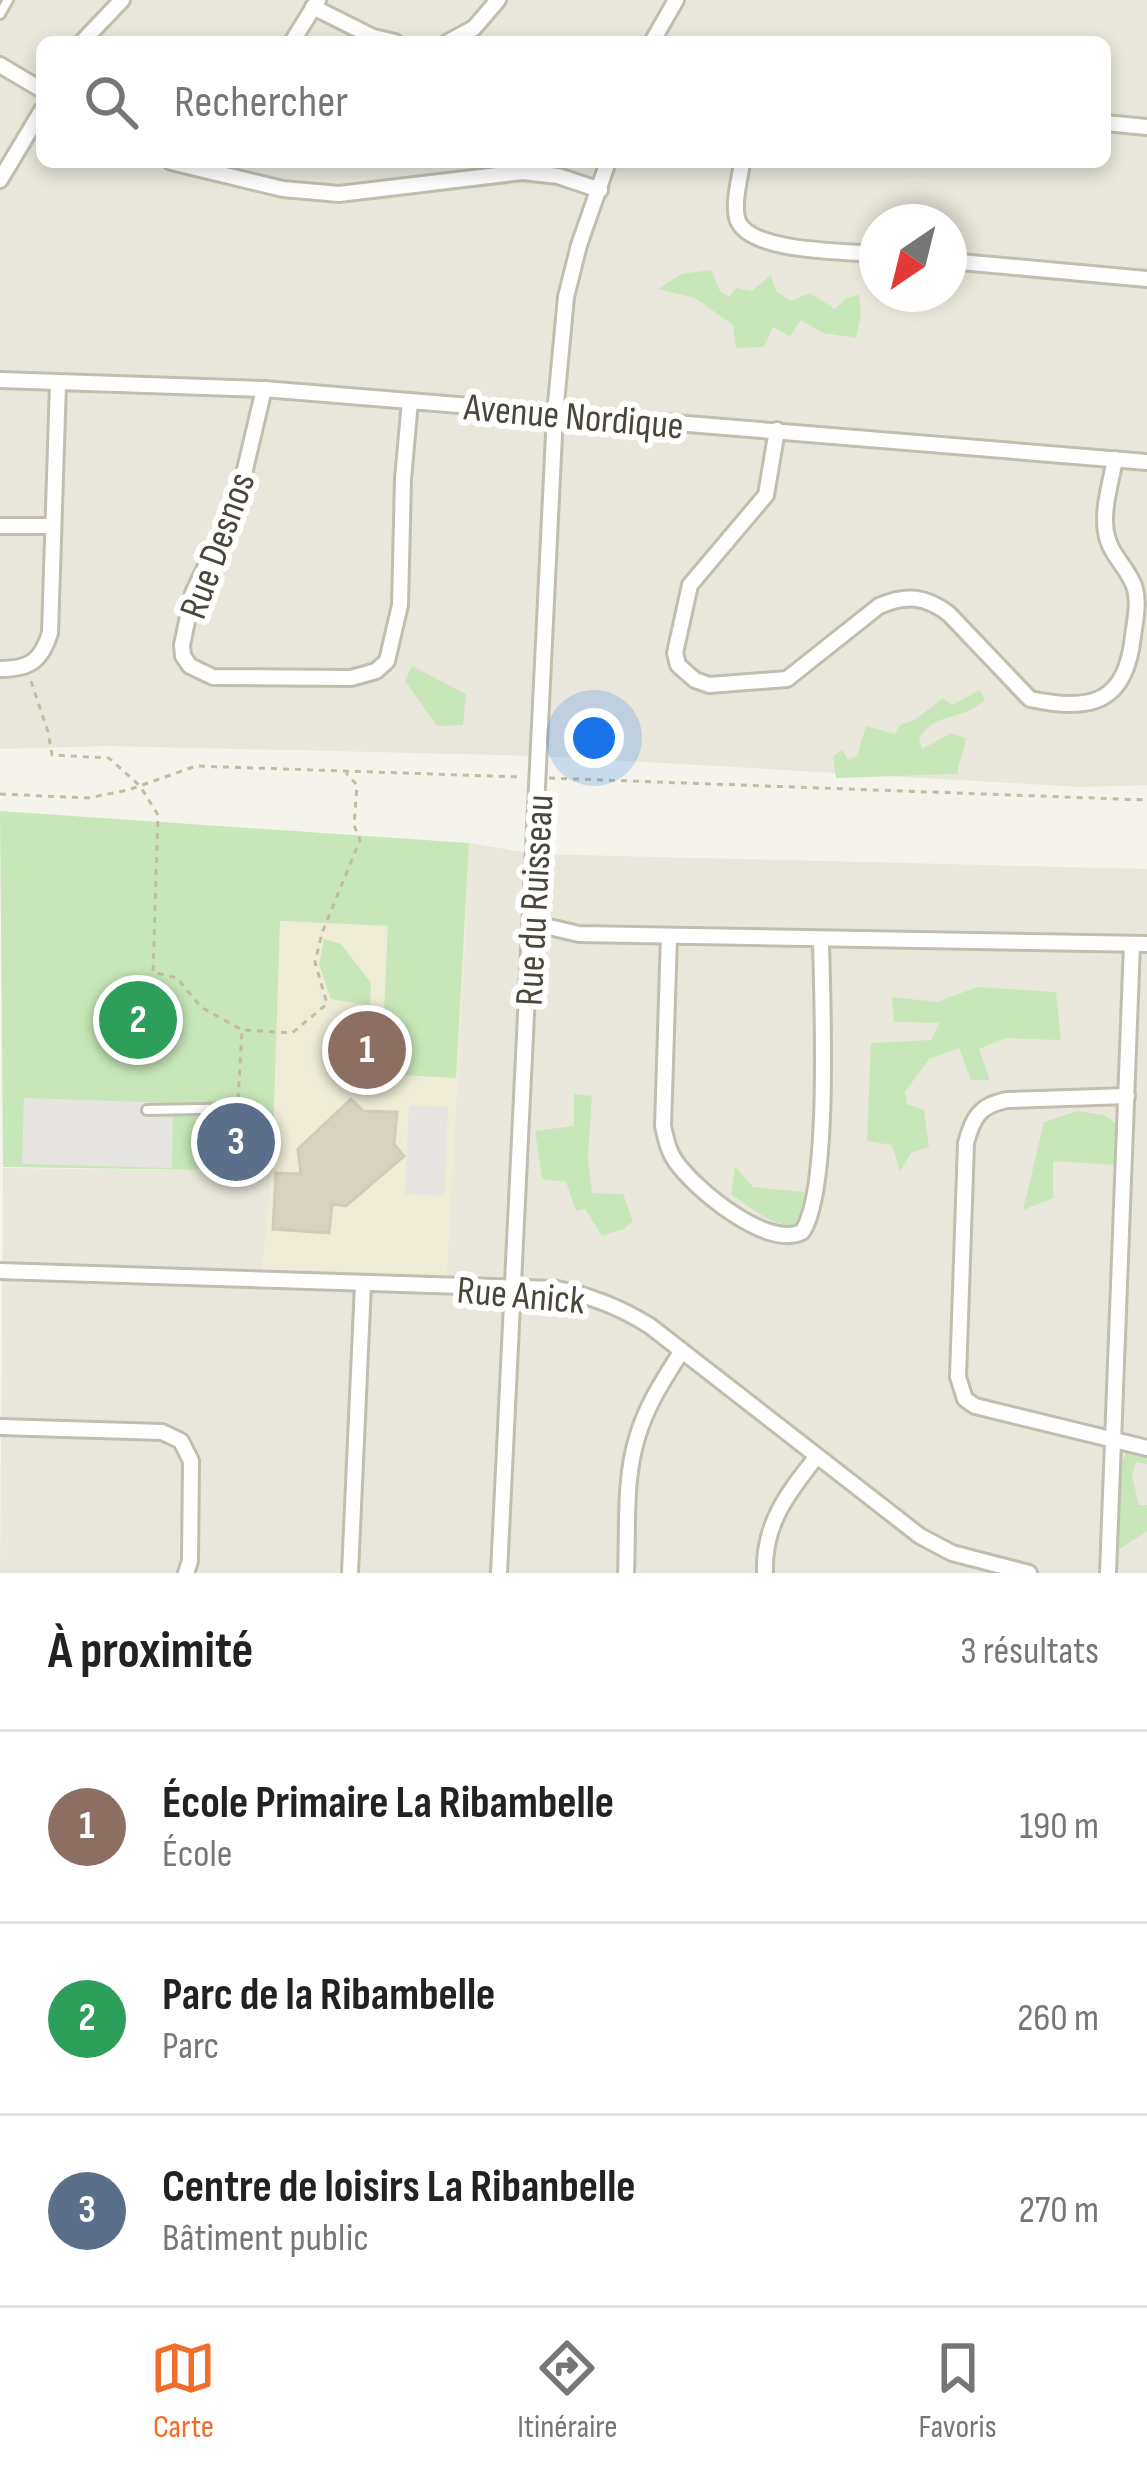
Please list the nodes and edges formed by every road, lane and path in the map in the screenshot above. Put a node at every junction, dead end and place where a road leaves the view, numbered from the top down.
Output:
1 (8, 0) edge
2 (122, 0) edge
3 (498, 0) edge
4 (676, 0) edge
5 (316, 3) edge
6 (0, 14) edge
7 (88, 36) edge
8 (296, 36) edge
9 (371, 36) edge
10 (460, 36) edge
11 (655, 36) edge
12 (0, 65) edge
13 (36, 86) edge
14 (36, 120) edge
15 (1111, 124) edge
16 (1147, 127) edge
17 (606, 168) edge
18 (741, 168) edge
19 (232, 170) edge
20 (0, 180) edge
21 (600, 190) junction
22 (859, 252) edge
23 (967, 263) edge
24 (1147, 279) edge
25 (0, 380) edge
26 (58, 382) junction
27 (264, 389) junction
28 (410, 401) junction
29 (555, 414) junction
30 (777, 430) junction
31 (1115, 459) junction
32 (1147, 462) edge
33 (0, 526) edge
34 (53, 526) junction
35 (27, 667) junction
36 (0, 669) edge
37 (345, 771) junction
38 (368, 772) junction
39 (539, 778) junction
40 (357, 785) junction
41 (140, 786) junction
42 (0, 794) edge
43 (1147, 800) edge
44 (532, 923) junction
45 (669, 936) junction
46 (821, 940) junction
47 (1140, 944) edge
48 (242, 1030) junction
49 (1127, 1096) junction
50 (237, 1108) junction
51 (254, 1108) dead end
52 (147, 1110) dead end
53 (0, 1271) edge
54 (363, 1284) junction
55 (514, 1288) junction
56 (681, 1352) junction
57 (0, 1427) edge
58 (1113, 1440) junction
59 (1147, 1448) edge
60 (817, 1456) junction
61 (186, 1573) edge
62 (350, 1573) edge
63 (499, 1573) edge
64 (626, 1573) edge
65 (765, 1573) edge
66 (1029, 1573) edge
67 (1108, 1573) edge

1 - 6 lane
2 - 7 street
3 - 10 street
4 - 11 street
5 - 8 street
5 - 9 street
12 - 13 street
14 - 20 street
15 - 16 street
17 - 21 street, Rue du Ruisseau
18 - 22 street
19 - 21 street
21 - 29 street, Rue du Ruisseau
23 - 24 street
25 - 26 street, Avenue Nordique
26 - 27 street, Avenue Nordique
26 - 34 street
27 - 28 street, Avenue Nordique
27 - 28 street, Rue Desnos
28 - 29 street, Avenue Nordique
29 - 30 street, Avenue Nordique
29 - 39 street, Rue du Ruisseau
30 - 31 street, Avenue Nordique
30 - 31 street
31 - 32 street, Avenue Nordique
33 - 34 street
34 - 35 street
35 - 36 street
35 - 41 path
37 - 38 path
37 - 40 path
37 - 41 path
38 - 39 path
38 - 40 path
39 - 43 path
39 - 44 street, Rue du Ruisseau
40 - 48 path
41 - 42 path
41 - 48 path
44 - 45 street
44 - 55 street, Rue du Ruisseau
45 - 46 street
45 - 46 street
46 - 47 street
47 - 49 street
48 - 50 path
49 - 58 street
49 - 58 street
50 - 51 lane
50 - 52 lane
53 - 54 street, Rue Anick
54 - 55 street, Rue Anick
54 - 62 street
55 - 56 street, Rue Anick
55 - 63 street, Rue du Ruisseau
56 - 60 street, Rue Anick
56 - 64 street
57 - 61 street
58 - 59 street
58 - 67 street
60 - 65 street
60 - 66 street, Rue Anick

